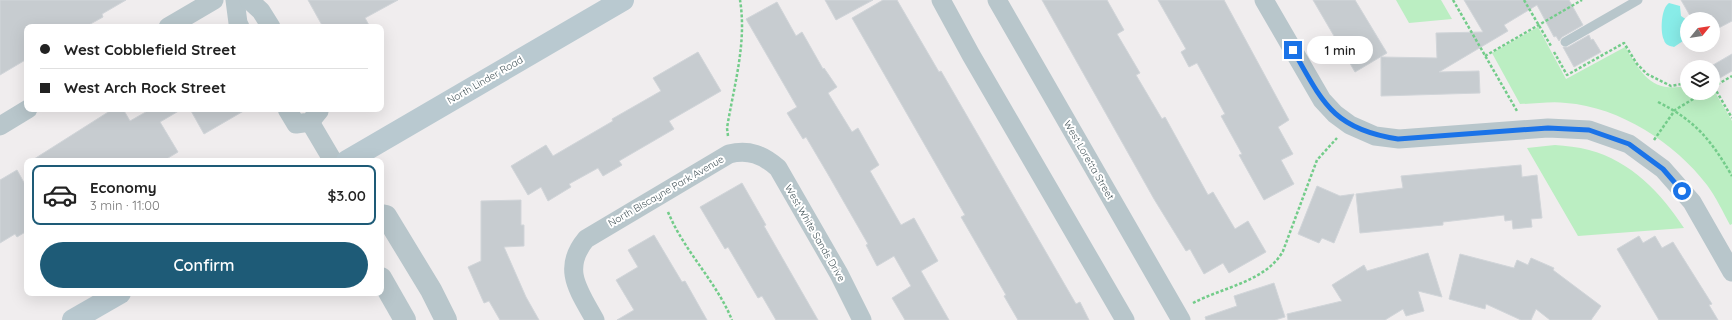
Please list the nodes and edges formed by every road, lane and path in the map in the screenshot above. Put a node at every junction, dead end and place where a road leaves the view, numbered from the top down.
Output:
1 (214, 0) edge
2 (235, 0) edge
3 (249, 0) edge
4 (623, 0) edge
5 (740, 0) edge
6 (941, 0) edge
7 (997, 0) edge
8 (1264, 0) edge
9 (1453, 0) edge
10 (1524, 0) edge
11 (1582, 0) edge
12 (1638, 0) edge
13 (173, 24) edge
14 (238, 24) edge
15 (269, 24) edge
16 (1538, 25) junction
17 (1565, 42) dead end
18 (1485, 56) junction
19 (1732, 76) edge
20 (1720, 83) edge
21 (1680, 84) edge
22 (1720, 98) edge
23 (1691, 100) edge
24 (1658, 102) dead end
25 (1674, 110) junction
26 (24, 111) edge
27 (1517, 111) dead end
28 (289, 112) edge
29 (314, 116) edge
30 (1732, 118) edge
31 (1350, 125) junction
32 (0, 126) edge
33 (1654, 140) dead end
34 (729, 154) junction
35 (758, 154) joint
36 (332, 158) edge
37 (352, 158) edge
38 (1732, 176) edge
39 (664, 192) junction
40 (384, 216) edge
41 (1732, 272) edge
42 (384, 283) edge
43 (115, 296) edge
44 (1179, 316) edge
45 (73, 320) edge
46 (405, 320) edge
47 (446, 320) edge
48 (596, 320) edge
49 (732, 320) edge
50 (862, 320) edge
51 (1125, 320) edge

1 - 13 street
2 - 14 street
3 - 15 street
4 - 37 main road, North Linder Road
5 - 34 path
6 - 51 street
7 - 44 street, West Loretta Street
8 - 31 street
9 - 18 path
10 - 16 path
11 - 16 path
12 - 17 lane
16 - 18 path
16 - 21 path
18 - 27 path
19 - 20 path
22 - 30 path
23 - 25 path
24 - 25 path
25 - 33 path
25 - 38 path
26 - 32 street
28 - 29 street
29 - 36 street
31 - 41 street
31 - 44 path
34 - 35 street, North Biscayne Park Avenue
34 - 39 street, North Biscayne Park Avenue
35 - 50 street, West White Sands Drive
39 - 48 street, North Biscayne Park Avenue
39 - 49 path
40 - 47 street
42 - 46 street
43 - 45 main road

